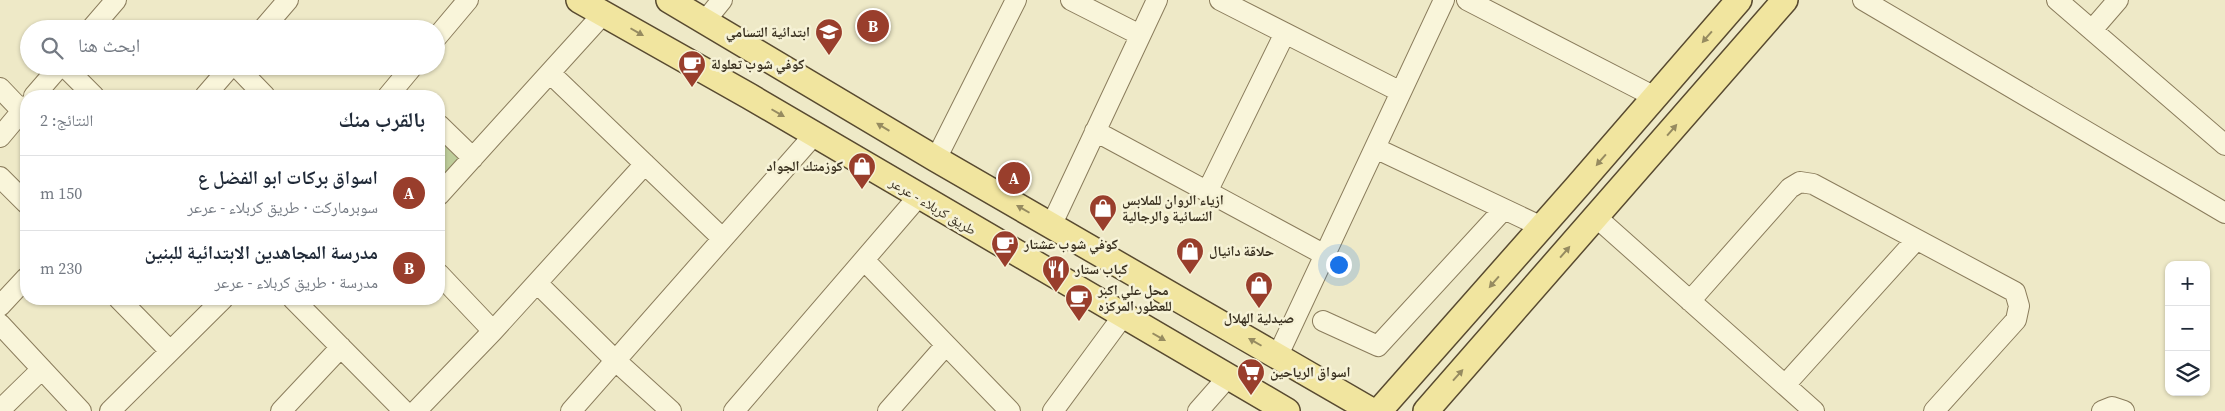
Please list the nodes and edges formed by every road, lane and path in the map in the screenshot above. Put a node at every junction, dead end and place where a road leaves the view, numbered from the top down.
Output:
1 (116, 0) edge
2 (288, 0) edge
3 (468, 0) edge
4 (579, 0) edge
5 (669, 0) edge
6 (722, 0) edge
7 (1016, 0) edge
8 (1071, 0) edge
9 (1157, 0) edge
10 (1220, 0) edge
11 (1444, 0) edge
12 (1467, 0) edge
13 (1739, 0) edge
14 (1785, 0) edge
15 (1863, 0) edge
16 (2058, 0) edge
17 (2118, 0) edge
18 (604, 13) junction
19 (99, 20) edge
20 (271, 20) edge
21 (705, 21) junction
22 (445, 27) edge
23 (2092, 30) junction
24 (1285, 33) junction
25 (1140, 35) junction
26 (550, 74) junction
27 (52, 75) edge
28 (73, 75) edge
29 (223, 75) edge
30 (245, 75) edge
31 (408, 75) edge
32 (0, 88) edge
33 (40, 90) edge
34 (88, 90) edge
35 (209, 90) edge
36 (260, 90) edge
37 (400, 90) edge
38 (1401, 92) junction
39 (1655, 97) junction
40 (20, 99) edge
41 (20, 113) edge
42 (445, 131) edge
43 (1095, 131) junction
44 (814, 135) junction
45 (0, 137) edge
46 (2225, 145) edge
47 (1375, 148) junction
48 (473, 158) junction
49 (936, 159) junction
50 (645, 164) junction
51 (0, 177) edge
52 (445, 188) edge
53 (1208, 192) junction
54 (20, 197) edge
55 (918, 197) junction
56 (1504, 209) junction
57 (2225, 213) edge
58 (1596, 216) junction
59 (1051, 226) junction
60 (1542, 227) junction
61 (722, 238) junction
62 (1916, 240) junction
63 (1325, 256) junction
64 (865, 261) junction
65 (445, 280) edge
66 (537, 283) junction
67 (20, 284) edge
68 (1690, 300) junction
69 (126, 305) edge
70 (217, 305) edge
71 (301, 305) edge
72 (0, 306) edge
73 (1123, 316) junction
74 (1462, 318) junction
75 (1323, 321) dead end
76 (0, 324) edge
77 (493, 331) junction
78 (1486, 344) junction
79 (946, 345) junction
80 (341, 347) junction
81 (170, 351) junction
82 (1278, 355) junction
83 (616, 361) junction
84 (42, 369) junction
85 (1412, 374) junction
86 (1228, 377) junction
87 (1785, 385) junction
88 (1331, 388) junction
89 (0, 410) edge
90 (81, 411) edge
91 (110, 411) edge
92 (281, 411) edge
93 (404, 411) edge
94 (416, 411) edge
95 (571, 411) edge
96 (671, 411) edge
97 (734, 411) edge
98 (888, 411) edge
99 (1010, 411) edge
100 (1053, 411) edge
101 (1198, 411) edge
102 (1287, 411) edge
103 (1372, 411) edge
104 (1379, 411) edge
105 (1426, 411) edge
106 (1814, 411) edge
107 (1934, 411) edge
108 (2102, 411) edge
109 (2124, 411) edge

1 - 19 street
2 - 20 street
3 - 22 street
4 - 18 main road, طريق كربلاء - عرعر
5 - 21 main road
6 - 21 street
7 - 49 street
8 - 25 street
9 - 25 street
10 - 24 street
11 - 38 street
12 - 39 street
13 -> 39 main road
58 -> 14 main road
15 - 57 street
16 - 23 street
17 - 23 street
18 - 26 street
18 -> 44 main road, طريق كربلاء - عرعر
49 -> 21 main road
23 - 46 street
24 - 38 street
24 - 53 street
25 - 43 street
26 - 48 street
26 - 50 street
27 - 33 street
28 - 34 street
29 - 35 street
30 - 36 street
31 - 37 street
32 - 40 street
38 - 47 street
39 -> 60 main road
41 - 45 street
42 - 48 street
43 - 53 street
43 - 59 street
44 - 55 main road, طريق كربلاء - عرعر
44 - 61 street
47 - 56 street
47 - 63 street
48 - 52 street
59 -> 49 main road
50 - 61 street
50 - 66 street
51 - 54 street
53 - 63 street
55 - 64 street
55 - 73 main road, طريق كربلاء - عرعر
56 - 60 street
56 - 75 street
58 - 68 street
78 -> 58 main road
82 -> 59 main road
60 -> 74 main road
61 - 83 street
62 - 68 street
62 - 87 street
62 - 107 street
63 - 82 street
64 - 79 street
64 - 97 street
65 - 77 street
66 - 77 street
66 - 83 street
67 - 72 street
68 - 87 street
69 - 81 street
70 - 81 street
71 - 80 street
73 -> 86 main road, طريق كربلاء - عرعر
73 - 100 street
74 - 78 main road
74 - 85 main road
76 - 84 street
77 - 94 street
105 -> 78 main road
79 - 98 street
79 - 99 street
80 - 92 street
80 - 93 street
81 - 91 street
82 - 88 main road
83 - 95 street
83 - 96 street
84 - 89 street
84 - 90 street
85 - 88 main road
85 - 104 main road
86 - 101 street
86 - 102 main road, طريق كربلاء - عرعر
87 - 106 street
88 - 103 main road
108 - 109 street

